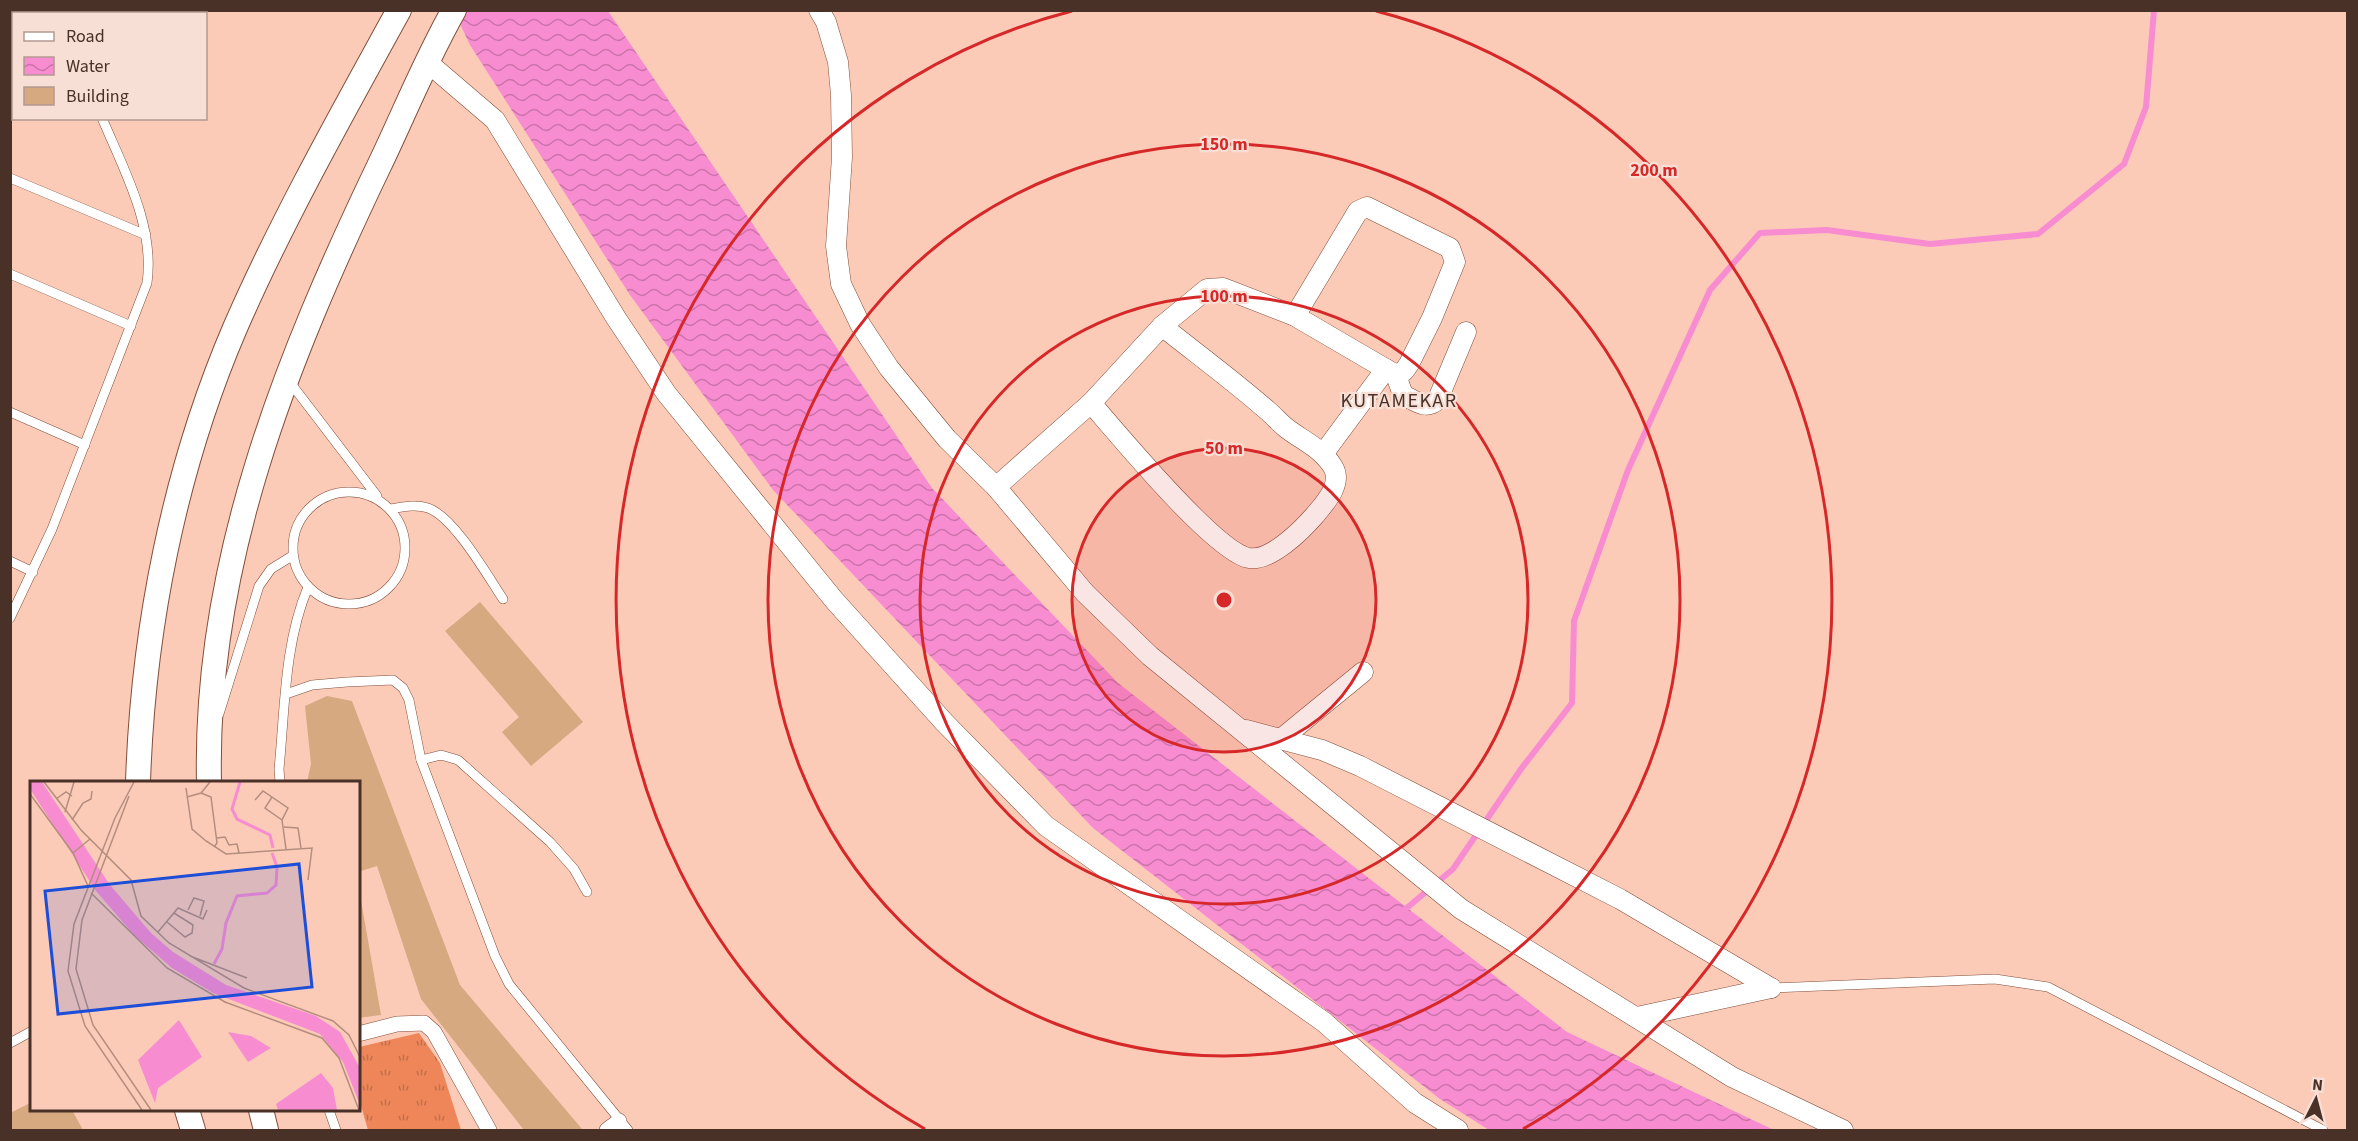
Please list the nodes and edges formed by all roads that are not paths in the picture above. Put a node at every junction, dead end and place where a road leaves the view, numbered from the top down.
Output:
1 (399, 10) edge
2 (819, 10) edge
3 (452, 13) edge
4 (426, 61) junction
5 (103, 120) edge
6 (10, 178) edge
7 (146, 235) junction
8 (10, 274) edge
9 (1295, 316) junction
10 (131, 326) junction
11 (1162, 326) junction
12 (1466, 332) dead end
13 (1391, 372) junction
14 (285, 377) junction
15 (1091, 403) junction
16 (10, 412) edge
17 (85, 445) junction
18 (1323, 454) junction
19 (996, 488) junction
20 (377, 496) junction
21 (390, 509) junction
22 (292, 556) junction
23 (10, 561) edge
24 (33, 572) junction
25 (308, 587) junction
26 (503, 599) dead end
27 (10, 618) edge
28 (1363, 672) dead end
29 (286, 694) junction
30 (1237, 728) junction
31 (1281, 739) junction
32 (208, 745) junction
33 (421, 760) junction
34 (138, 781) edge
35 (209, 781) edge
36 (280, 781) edge
37 (587, 892) dead end
38 (1771, 988) junction
39 (1637, 1017) junction
40 (30, 1032) edge
41 (360, 1033) edge
42 (10, 1043) edge
43 (187, 1111) edge
44 (261, 1111) edge
45 (329, 1111) edge
46 (618, 1127) edge
47 (193, 1131) edge
48 (266, 1131) edge
49 (336, 1131) edge
50 (489, 1131) edge
51 (1458, 1131) edge
52 (1843, 1131) edge
53 (2323, 1131) edge

1 - 34 street
2 - 19 street
3 - 4 street
4 - 14 street
4 - 51 street
5 - 7 lane
6 - 7 lane
7 - 10 lane
8 - 10 lane
9 - 11 street
9 - 13 street
9 - 13 street
10 - 17 lane
11 - 15 street
11 - 18 street
12 - 13 street
13 - 18 street
14 - 20 lane
14 - 32 street
15 - 18 street
15 - 19 street
16 - 17 lane
17 - 24 lane
19 - 30 street
20 - 21 lane
20 - 22 lane
21 - 25 lane
21 - 26 lane
22 - 25 lane
22 - 32 lane
23 - 24 lane
24 - 27 lane
25 - 29 lane
28 - 31 street
29 - 33 lane
29 - 36 lane
30 - 31 street
30 - 39 street
31 - 38 street
32 - 35 street
33 - 37 lane
33 - 46 lane
38 - 39 street
38 - 53 lane
39 - 52 street
40 - 42 lane
41 - 50 street
43 - 47 street
44 - 48 street
45 - 49 lane

